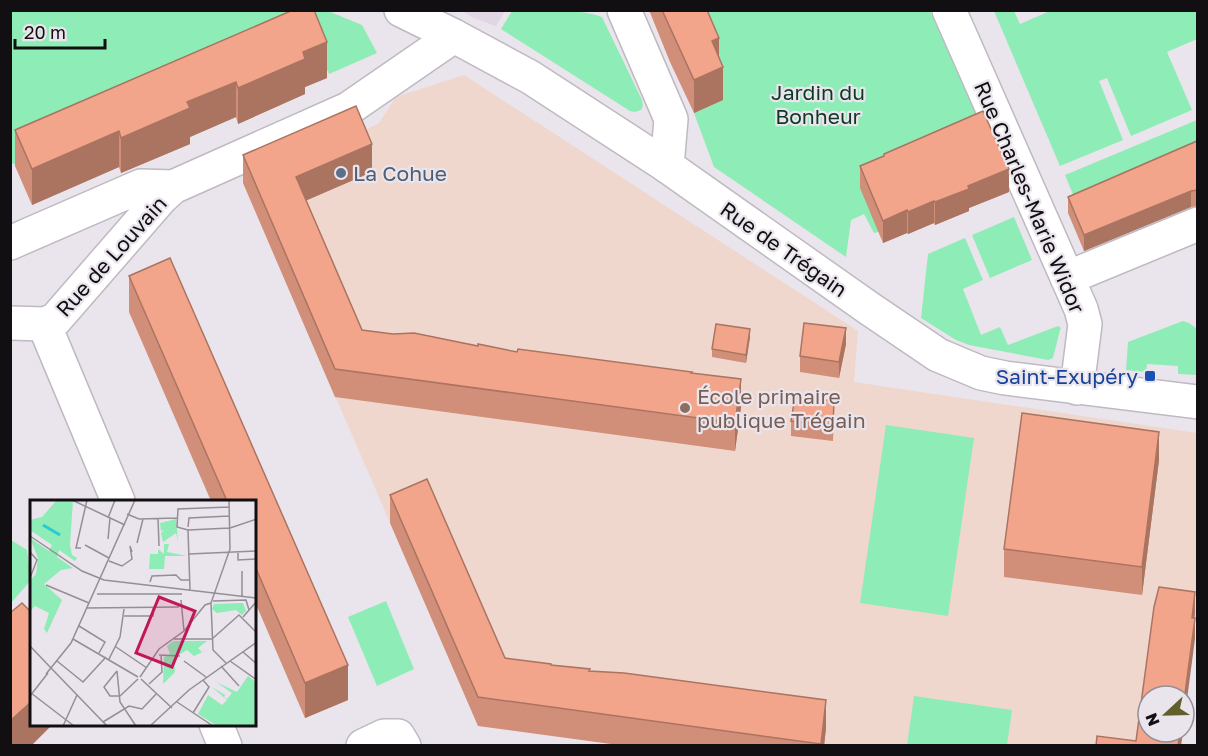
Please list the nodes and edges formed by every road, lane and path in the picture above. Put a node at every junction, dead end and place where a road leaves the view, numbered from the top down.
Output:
1 (401, 10) edge
2 (624, 10) edge
3 (949, 10) edge
4 (454, 36) junction
5 (667, 166) junction
6 (173, 186) junction
7 (1197, 224) edge
8 (10, 243) edge
9 (1067, 278) junction
10 (10, 324) edge
11 (44, 324) junction
12 (1077, 388) junction
13 (1197, 402) edge
14 (118, 500) edge
15 (217, 726) edge
16 (225, 746) edge
17 (363, 746) edge
18 (404, 746) edge

1 - 4 street, Rue de Trégain
2 - 5 street
3 - 9 street, Rue Charles-Marie Widor
4 - 5 street, Rue de Trégain
4 - 6 street, Rue de Louvain
5 - 12 street, Rue de Trégain
6 - 8 street, Rue de Louvain
6 - 11 street, Rue de Louvain
7 - 9 street
9 - 12 street, Rue Charles-Marie Widor
10 - 11 street, Rue de Louvain
11 - 14 street
12 - 13 street, Rue de Trégain
15 - 16 street
17 - 18 street

